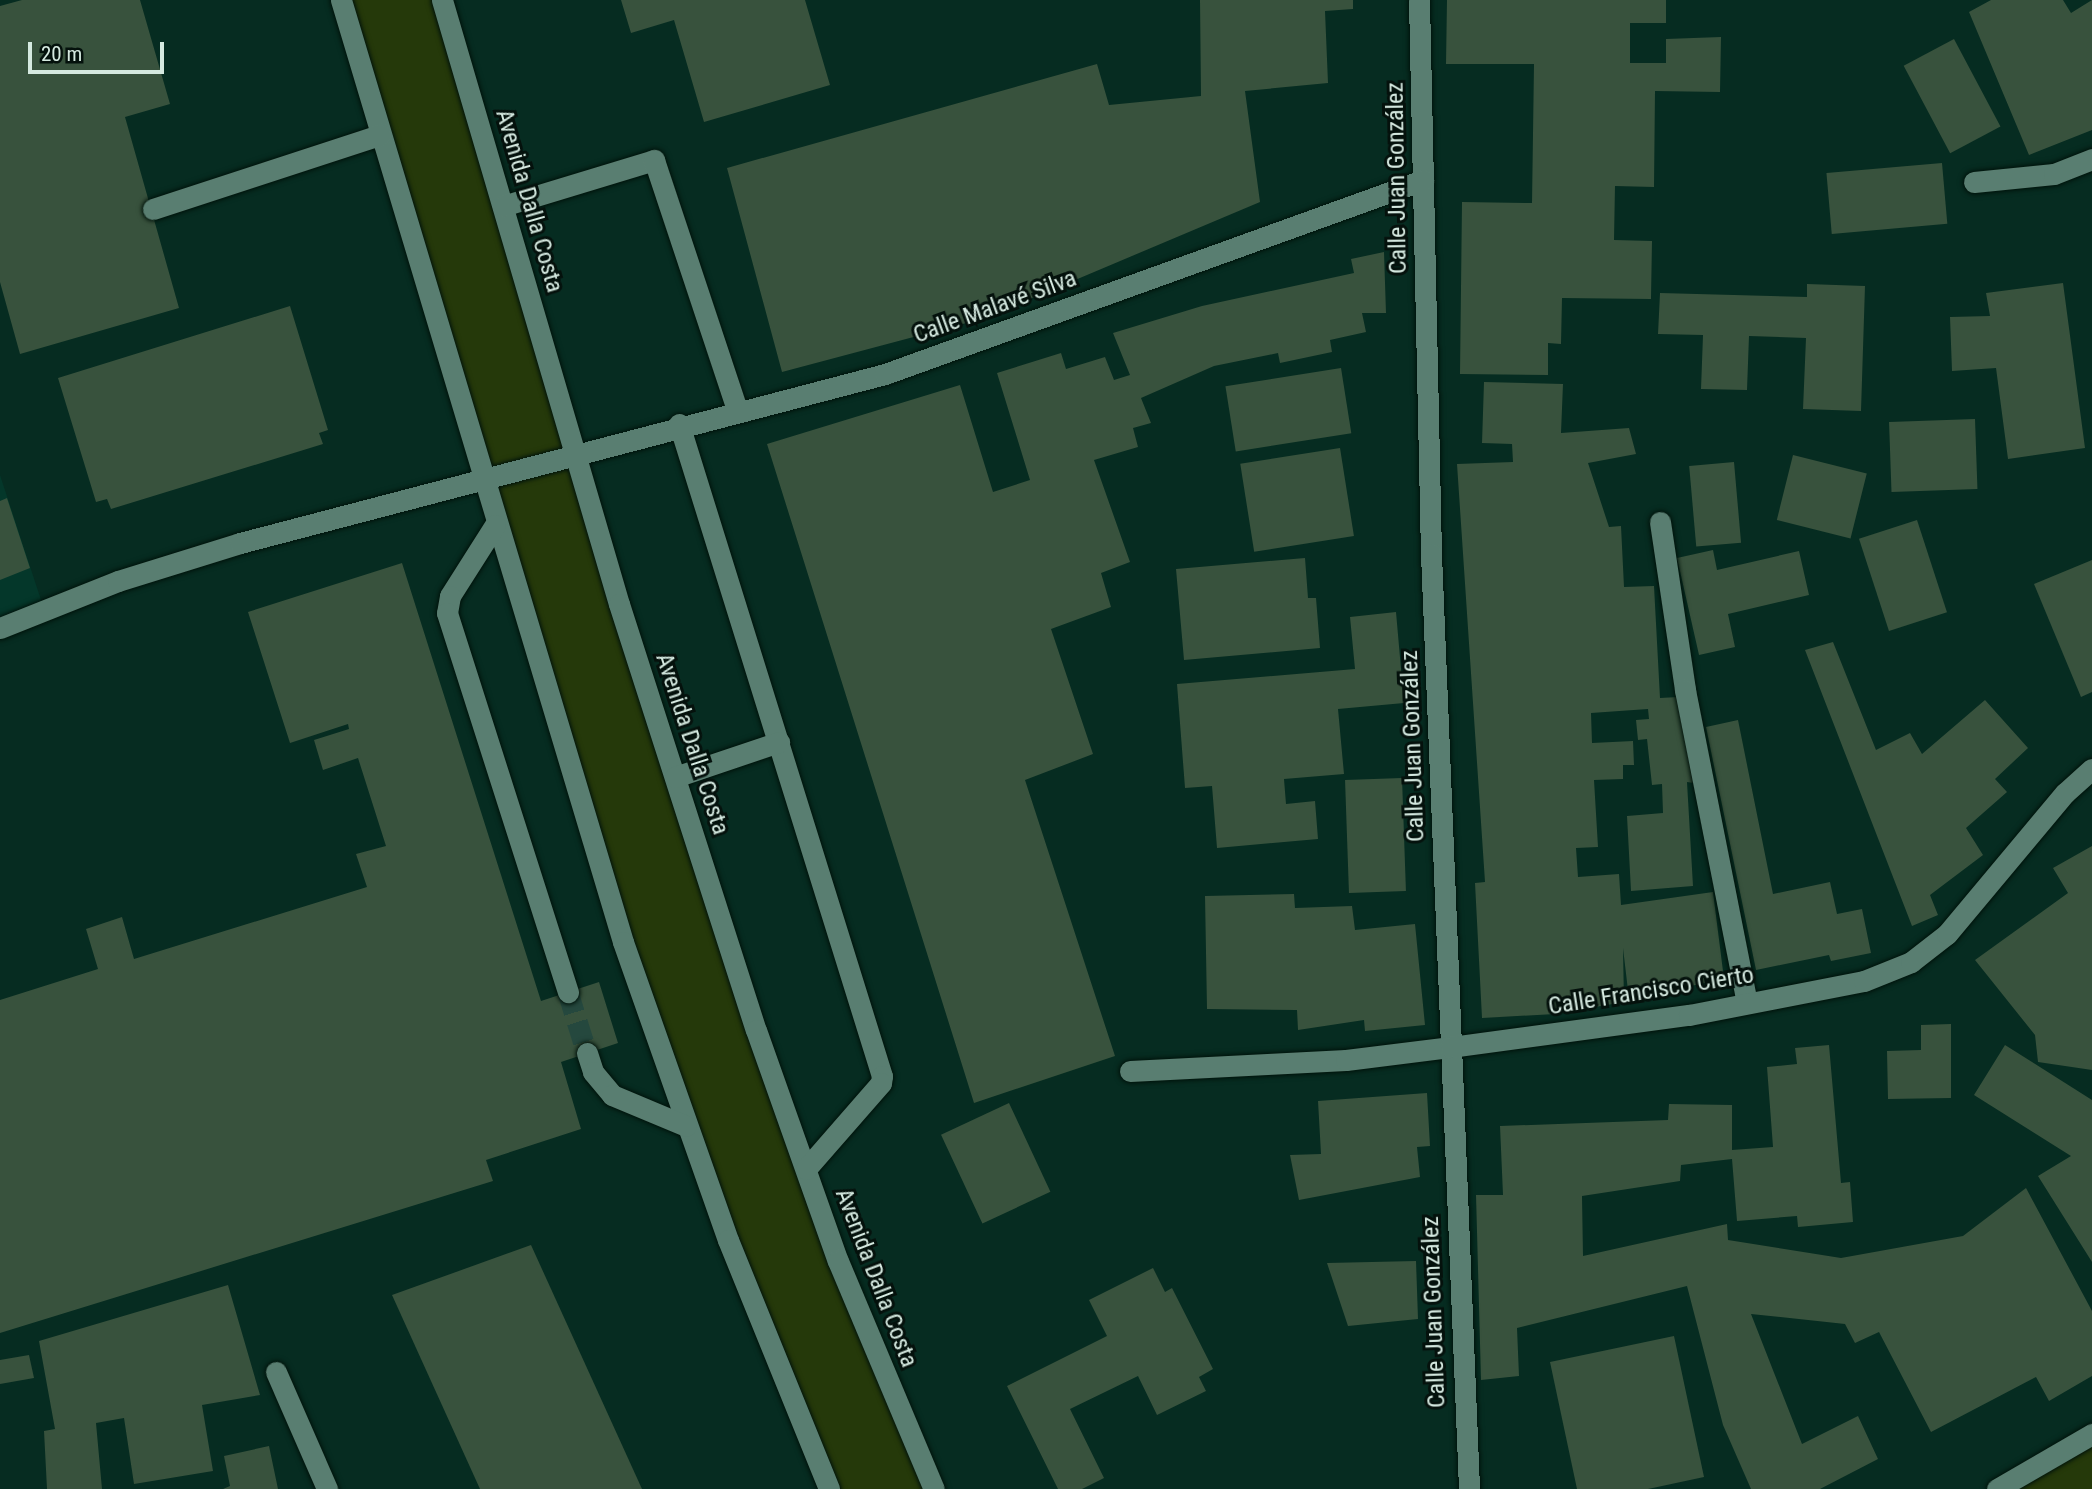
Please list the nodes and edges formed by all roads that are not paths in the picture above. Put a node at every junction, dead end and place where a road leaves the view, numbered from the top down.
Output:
1 (341, 0) edge
2 (442, 0) edge
3 (1419, 0) edge
4 (380, 135) junction
5 (2092, 159) edge
6 (1423, 180) junction
7 (1974, 182) dead end
8 (503, 206) junction
9 (153, 209) dead end
10 (737, 409) junction
11 (679, 424) junction
12 (575, 453) junction
13 (481, 478) junction
14 (1660, 522) dead end
15 (495, 525) junction
16 (0, 628) edge
17 (779, 742) junction
18 (2092, 769) edge
19 (675, 777) junction
20 (568, 992) tunnel mouth
21 (1747, 1003) junction
22 (1451, 1047) junction
23 (587, 1053) tunnel mouth
24 (1130, 1071) dead end
25 (686, 1126) junction
26 (806, 1169) junction
27 (276, 1372) dead end
28 (2092, 1434) edge
29 (327, 1489) edge
30 (830, 1489) edge
31 (934, 1489) edge
32 (1469, 1489) edge
33 (1997, 1489) edge

1 - 4 street
2 - 8 street, Avenida Dalla Costa
3 - 6 street, Calle Juan González
4 - 9 street
4 - 13 street
5 - 7 street
6 - 10 street, Calle Malavé Silva
6 - 22 street, Calle Juan González
8 - 10 street
8 - 12 street, Avenida Dalla Costa
10 - 11 street, Calle Malavé Silva
11 - 12 street, Calle Malavé Silva
11 - 17 street
12 - 13 street, Calle Malavé Silva
12 - 19 street, Avenida Dalla Costa
13 - 15 street
13 - 16 street, Calle Malavé Silva
14 - 21 street
15 - 20 street
15 - 25 street
17 - 19 street
17 - 26 street
18 - 21 street, Calle Francisco Cierto
19 - 26 street, Avenida Dalla Costa
21 - 22 street, Calle Francisco Cierto
22 - 24 street, Calle Francisco Cierto
22 - 32 street, Calle Juan González
23 - 25 street
25 - 30 street
26 - 31 street, Avenida Dalla Costa
27 - 29 street
28 - 33 street

